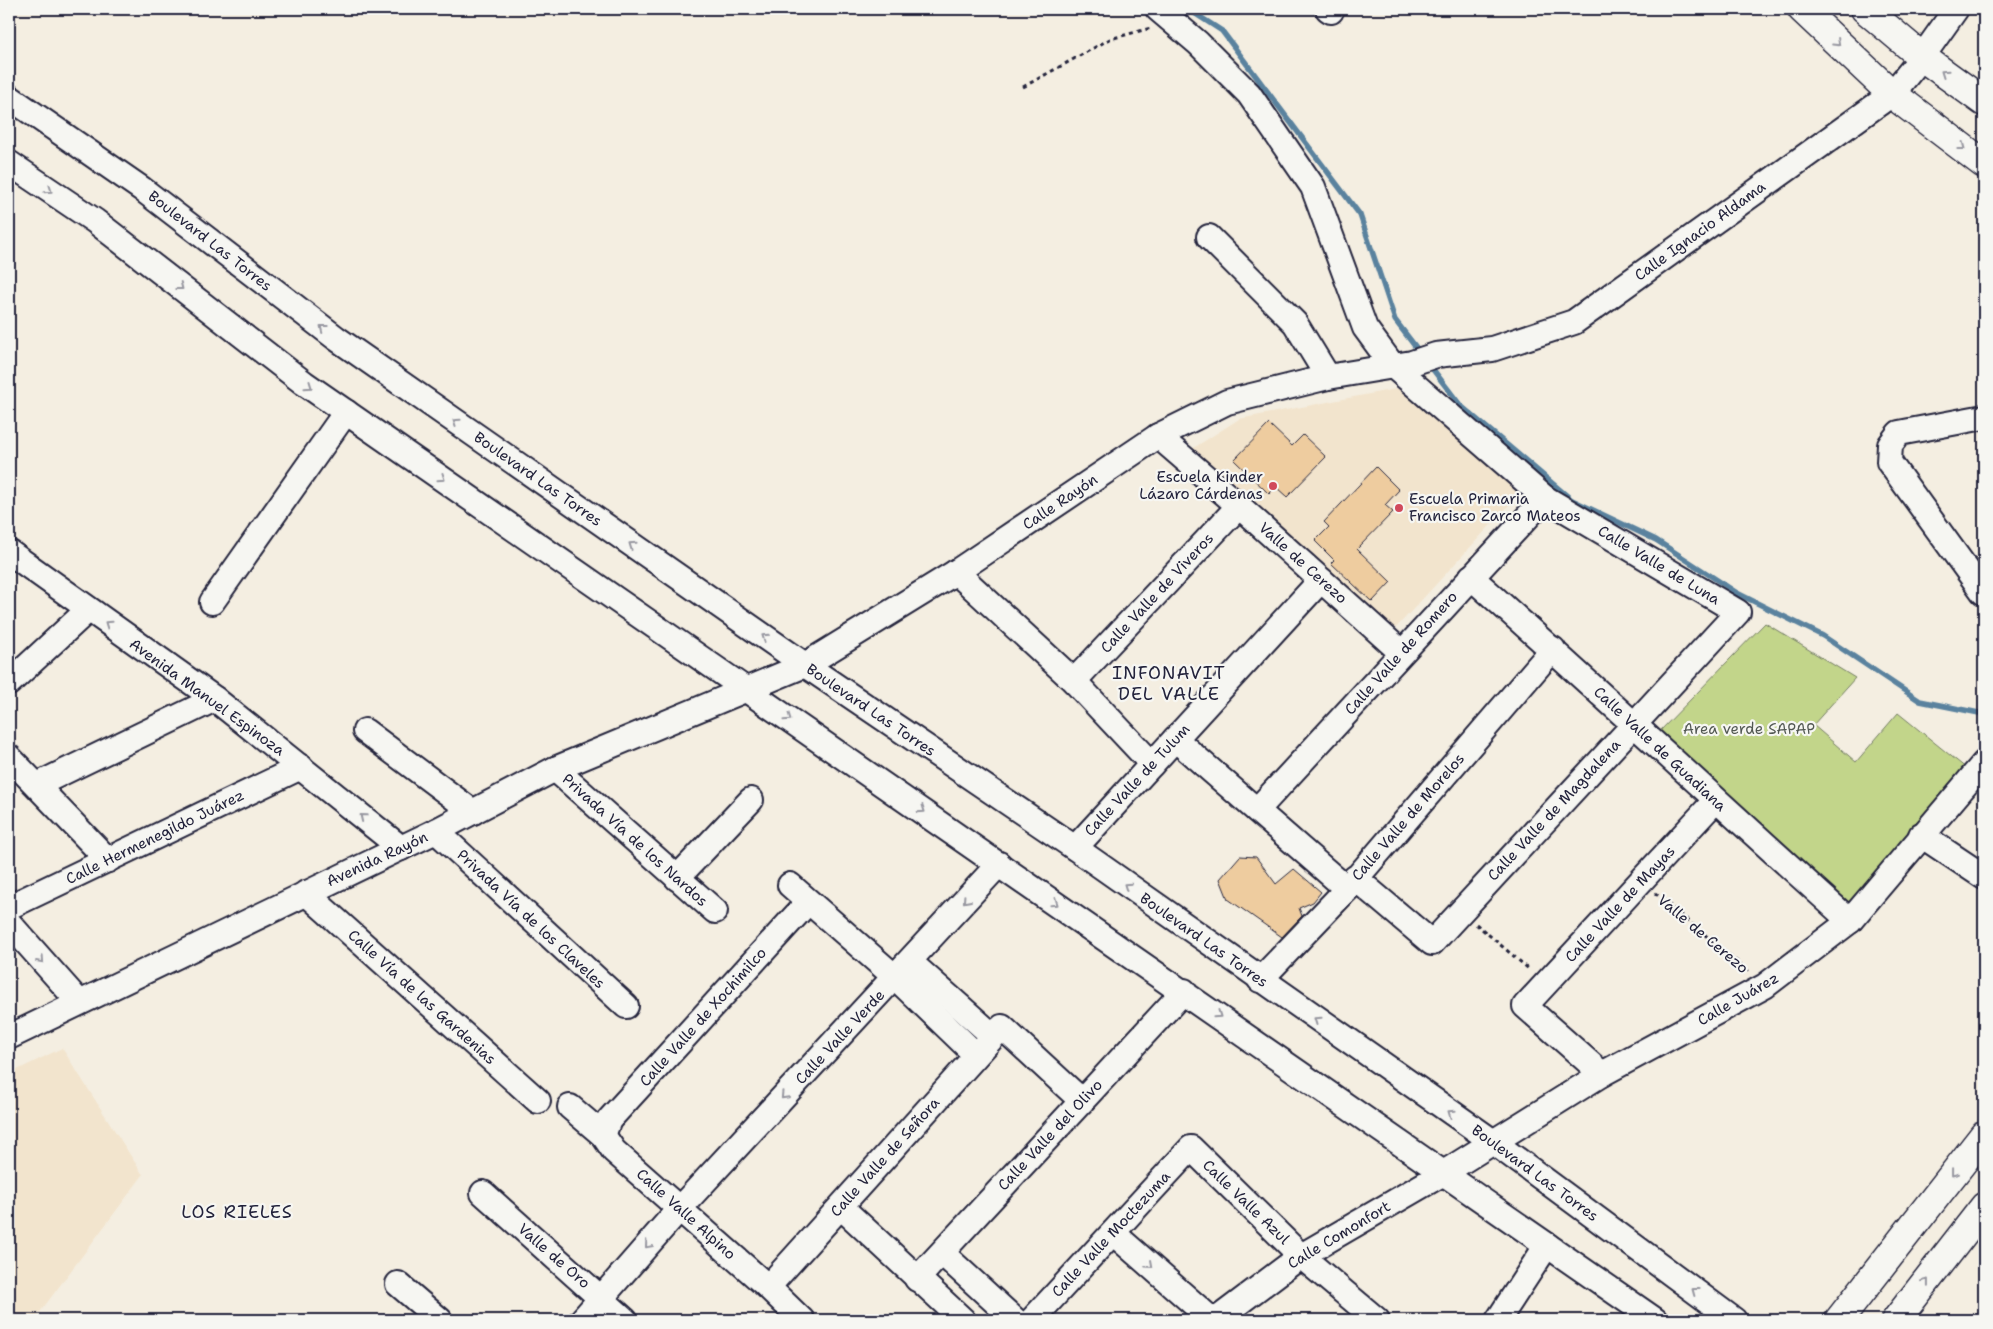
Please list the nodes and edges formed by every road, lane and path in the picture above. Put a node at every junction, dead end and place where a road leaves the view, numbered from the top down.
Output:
1 (1802, 9) edge
2 (1865, 9) edge
3 (1956, 9) edge
4 (1167, 15) edge
5 (1922, 57) junction
6 (1023, 87) dead end
7 (1892, 94) junction
8 (9, 97) edge
9 (1984, 102) edge
10 (9, 163) edge
11 (1984, 164) edge
12 (1210, 237) dead end
13 (1403, 365) junction
14 (1328, 378) junction
15 (346, 412) junction
16 (1984, 416) edge
17 (1158, 436) junction
18 (1545, 498) junction
19 (1240, 506) junction
20 (9, 552) edge
21 (956, 572) junction
22 (1470, 577) junction
23 (1321, 580) junction
24 (1983, 592) edge
25 (212, 602) dead end
26 (88, 610) junction
27 (1738, 612) joint
28 (1552, 649) junction
29 (1401, 652) junction
30 (805, 665) junction
31 (1074, 681) junction
32 (9, 684) edge
33 (748, 690) junction
34 (215, 699) junction
35 (1633, 724) junction
36 (365, 731) dead end
37 (1175, 738) junction
38 (9, 757) edge
39 (1984, 763) edge
40 (1152, 764) junction
41 (302, 767) junction
42 (555, 769) junction
43 (37, 785) junction
44 (752, 800) dead end
45 (1715, 801) junction
46 (1257, 810) junction
47 (473, 812) junction
48 (436, 831) junction
49 (1921, 835) junction
50 (401, 848) junction
51 (1074, 848) junction
52 (108, 860) junction
53 (999, 864) junction
54 (1984, 877) edge
55 (677, 878) junction
56 (1640, 882) junction
57 (1351, 883) junction
58 (790, 885) dead end
59 (306, 893) junction
60 (808, 902) junction
61 (9, 907) edge
62 (715, 911) dead end
63 (1461, 911) junction
64 (1850, 921) junction
65 (9, 923) edge
66 (903, 969) junction
67 (1260, 980) junction
68 (1546, 984) junction
69 (1765, 986) junction
70 (1184, 992) junction
71 (79, 1002) junction
72 (626, 1006) dead end
73 (998, 1031) junction
74 (9, 1037) edge
75 (976, 1055) junction
76 (1602, 1074) junction
77 (538, 1101) dead end
78 (1082, 1101) junction
79 (570, 1107) dead end
80 (603, 1135) junction
81 (1984, 1135) edge
82 (1492, 1141) junction
83 (1191, 1148) joint
84 (1442, 1174) junction
85 (483, 1193) dead end
86 (841, 1207) junction
87 (1984, 1207) edge
88 (680, 1208) junction
89 (1113, 1233) junction
90 (1547, 1245) junction
91 (942, 1253) junction
92 (1301, 1256) junction
93 (917, 1279) junction
94 (398, 1284) dead end
95 (768, 1287) junction
96 (601, 1298) junction
97 (440, 1320) edge
98 (582, 1320) edge
99 (625, 1320) edge
100 (802, 1320) edge
101 (963, 1320) edge
102 (1015, 1320) edge
103 (1032, 1320) edge
104 (1212, 1320) edge
105 (1216, 1320) edge
106 (1377, 1320) edge
107 (1498, 1320) edge
108 (1655, 1320) edge
109 (1734, 1320) edge
110 (1839, 1320) edge
111 (1896, 1320) edge

1 -> 7 main road
2 - 5 main road
3 - 5 street, Calle Ignacio Aldama
4 - 6 path
4 - 13 street, Calle Valle de Luna
5 - 7 street, Calle Ignacio Aldama
9 -> 5 main road
7 -> 11 main road
7 - 13 street, Calle Ignacio Aldama
30 -> 8 street, Boulevard Las Torres
10 -> 15 street
12 - 14 street
13 - 14 street, Calle Rayón
13 - 18 street, Calle Valle de Luna
14 - 17 street, Calle Rayón
15 - 25 street
15 -> 33 street
16 - 24 street
17 - 19 street, Valle de Cerezo
17 - 21 street, Calle Rayón
18 - 22 street, Calle Valle de Romero
18 - 27 street, Calle Valle de Luna
19 - 23 street, Valle de Cerezo
19 - 31 street, Calle Valle de Viveros
20 - 26 street, Avenida Manuel Espinoza
21 - 30 street, Calle Rayón
21 - 31 street
22 - 28 street, Calle Valle de Guadiana
22 - 29 street, Calle Valle de Romero
23 - 29 street, Valle de Cerezo
23 - 37 street, Calle Valle de Tulum
26 - 32 street
34 -> 26 street, Avenida Manuel Espinoza
27 - 35 street, Calle Valle de Magdalena
28 - 35 street, Calle Valle de Guadiana
28 - 57 street, Calle Valle de Morelos
29 - 46 street, Calle Valle de Romero
30 - 33 street, Calle Rayón
30 - 51 street, Boulevard Las Torres
31 - 40 street
33 - 42 street, Avenida Rayón
33 -> 53 street
34 - 41 street, Avenida Manuel Espinoza
34 - 43 street
35 - 45 street, Calle Valle de Guadiana
35 - 63 street, Calle Valle de Magdalena
36 - 47 street
37 - 40 street, Calle Valle de Tulum
37 - 46 street
38 - 43 street
39 - 49 street, Calle Juárez
40 - 51 street, Calle Valle de Tulum
50 -> 41 street, Avenida Manuel Espinoza
41 - 52 street, Calle Hermenegildo Juárez
42 - 47 street, Avenida Rayón
42 - 55 street, Privada Vía de los Nardos
43 - 52 street
44 - 55 street
45 - 56 street, Calle Valle de Mayas
45 - 64 street, Calle Valle de Guadiana
46 - 57 street
47 - 48 street, Avenida Rayón
48 - 50 street, Avenida Rayón
48 - 72 street, Privada Vía de los Claveles
49 - 54 street
49 - 64 street, Calle Juárez
50 - 59 street, Avenida Rayón
67 -> 51 street, Boulevard Las Torres
52 - 61 street, Calle Hermenegildo Juárez
53 -> 66 street, Calle Valle Verde
53 -> 70 street
55 - 62 street, Privada Vía de los Nardos
56 - 68 street, Calle Valle de Mayas
56 - 69 path, Valle de Cerezo
57 - 63 street, Calle Valle de Magdalena
57 - 67 street, Calle Valle de Morelos
58 - 60 street
59 - 71 street, Avenida Rayón
59 - 77 street, Calle Vía de las Gardenias
60 - 66 street
60 - 80 street, Calle Valle de Xochimilco
63 - 68 path
64 - 69 street, Calle Juárez
65 -> 71 street
66 - 73 street
66 - 75 street
66 -> 88 street, Calle Valle Verde
82 -> 67 street, Boulevard Las Torres
68 - 76 street, Calle Valle de Mayas
69 - 76 street, Calle Juárez
70 - 78 street, Calle Valle del Olivo
70 -> 84 street
71 - 74 street, Avenida Rayón
73 - 75 street, Calle Valle de Señora
73 - 78 street
75 - 86 street, Calle Valle de Señora
76 - 82 street, Calle Juárez
78 - 91 street, Calle Valle del Olivo
79 - 80 street, Calle Valle Alpino
80 - 88 street, Calle Valle Alpino
81 -> 110 main road
82 - 84 street, Calle Juárez
109 -> 82 street, Boulevard Las Torres
83 - 89 street, Calle Valle Moctezuma
83 - 92 street, Calle Valle Azul
84 - 90 street
84 - 92 street, Calle Comonfort
85 - 96 street, Valle de Oro
86 - 93 street
86 - 95 street, Calle Valle de Señora
111 -> 87 main road
88 - 95 street, Calle Valle Alpino
88 -> 96 street, Calle Valle Verde
89 - 103 street, Calle Valle Moctezuma
89 -> 104 street
90 - 107 street
90 - 108 street
91 - 93 street, Calle Valle del Olivo
91 - 102 street
92 - 105 street, Calle Comonfort
92 - 106 street, Calle Valle Azul
93 - 101 street
94 - 97 street
95 - 100 street, Calle Valle Alpino
96 - 98 street, Calle Valle Verde
96 - 99 street, Valle de Oro

